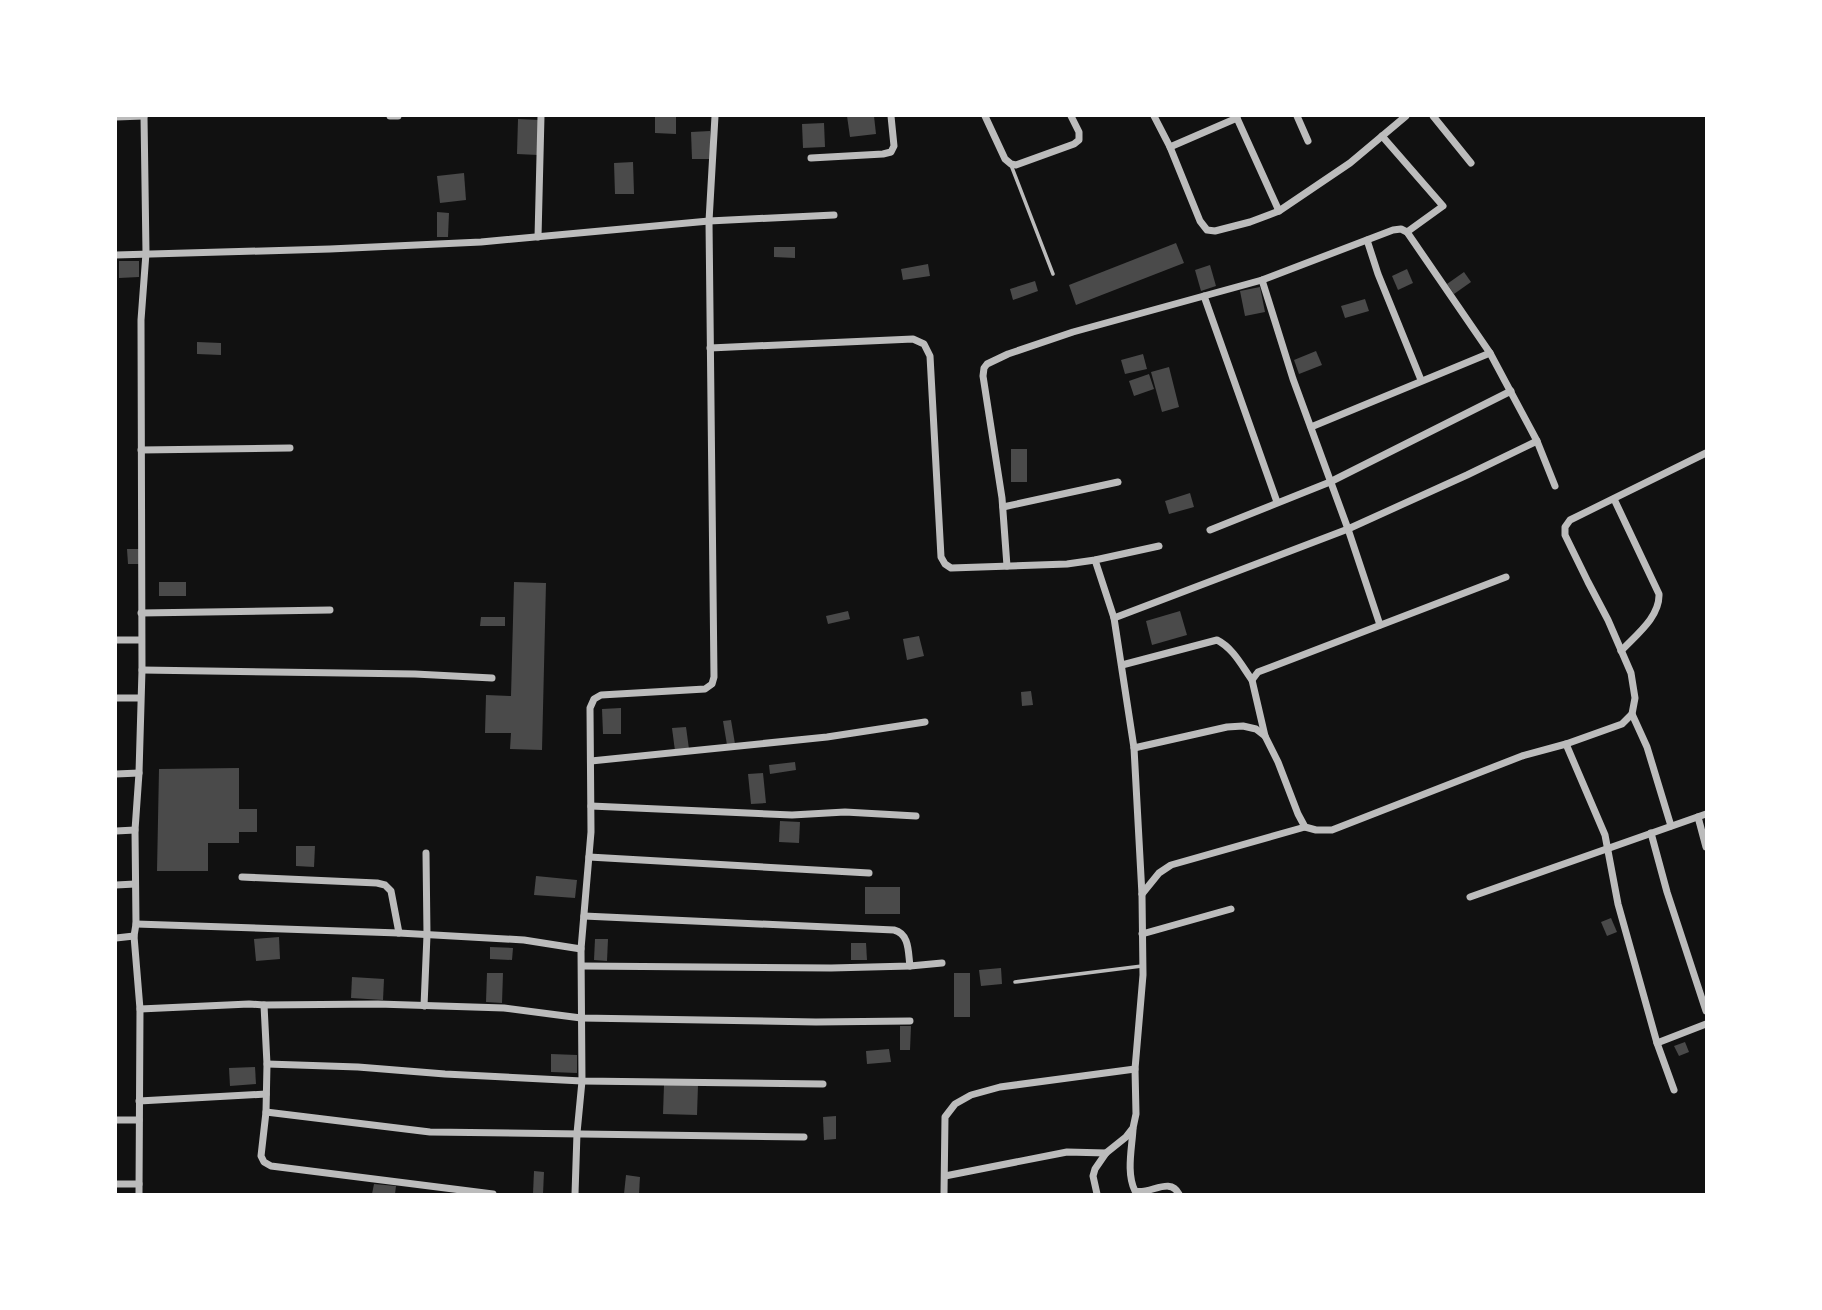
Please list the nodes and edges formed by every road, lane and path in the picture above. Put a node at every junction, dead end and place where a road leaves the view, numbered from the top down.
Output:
1 (144, 116) edge
2 (390, 116) edge
3 (398, 116) edge
4 (541, 116) edge
5 (715, 116) edge
6 (891, 116) edge
7 (985, 116) edge
8 (1072, 116) edge
9 (1154, 116) edge
10 (1297, 116) edge
11 (1406, 116) edge
12 (1433, 116) edge
13 (116, 117) edge
14 (1236, 117) edge
15 (1382, 136) junction
16 (1308, 141) dead end
17 (1170, 147) junction
18 (811, 158) dead end
19 (1471, 163) dead end
20 (1011, 164) junction
21 (1279, 211) junction
22 (834, 215) dead end
23 (709, 221) junction
24 (1407, 232) junction
25 (538, 237) junction
26 (1367, 240) junction
27 (146, 253) junction
28 (116, 255) edge
29 (1053, 274) dead end
30 (1262, 280) junction
31 (1204, 296) junction
32 (710, 348) junction
33 (1490, 353) junction
34 (1421, 380) junction
35 (1511, 391) junction
36 (1311, 427) junction
37 (1537, 441) junction
38 (290, 448) dead end
39 (141, 450) junction
40 (1706, 453) edge
41 (1118, 482) dead end
42 (1330, 482) junction
43 (1555, 486) dead end
44 (1614, 499) junction
45 (1278, 502) junction
46 (1003, 507) junction
47 (1348, 529) junction
48 (1210, 530) dead end
49 (1159, 546) dead end
50 (1095, 560) junction
51 (1007, 566) junction
52 (1506, 577) dead end
53 (330, 610) dead end
54 (141, 612) junction
55 (1114, 618) junction
56 (1381, 625) junction
57 (116, 640) edge
58 (141, 640) junction
59 (1621, 651) junction
60 (1122, 666) junction
61 (142, 670) junction
62 (492, 678) dead end
63 (1252, 680) junction
64 (116, 698) edge
65 (140, 698) junction
66 (1632, 714) junction
67 (925, 722) dead end
68 (1265, 736) junction
69 (1566, 744) junction
70 (1134, 748) junction
71 (591, 761) junction
72 (139, 773) junction
73 (116, 774) edge
74 (591, 806) junction
75 (1706, 814) edge
76 (916, 816) dead end
77 (1698, 817) junction
78 (1671, 826) junction
79 (1305, 827) junction
80 (135, 830) junction
81 (116, 831) edge
82 (1651, 833) junction
83 (1706, 847) edge
84 (1608, 848) junction
85 (426, 853) dead end
86 (589, 857) junction
87 (869, 873) dead end
88 (242, 877) dead end
89 (135, 884) junction
90 (116, 885) edge
91 (1142, 895) junction
92 (1470, 897) dead end
93 (1231, 909) dead end
94 (584, 916) junction
95 (136, 924) junction
96 (399, 933) junction
97 (1142, 934) junction
98 (427, 935) junction
99 (134, 936) junction
100 (116, 937) edge
101 (581, 949) junction
102 (942, 963) dead end
103 (582, 966) junction
104 (909, 966) junction
105 (1143, 966) junction
106 (1015, 982) dead end
107 (264, 1005) junction
108 (424, 1006) junction
109 (140, 1009) junction
110 (1706, 1011) edge
111 (581, 1018) junction
112 (910, 1021) dead end
113 (1706, 1024) edge
114 (1657, 1043) junction
115 (267, 1064) junction
116 (1135, 1069) junction
117 (582, 1081) junction
118 (823, 1084) dead end
119 (1674, 1090) dead end
120 (266, 1094) junction
121 (139, 1101) junction
122 (266, 1112) junction
123 (116, 1120) edge
124 (139, 1120) junction
125 (1133, 1128) junction
126 (577, 1133) junction
127 (804, 1137) dead end
128 (1106, 1153) junction
129 (945, 1176) junction
130 (116, 1184) edge
131 (139, 1184) junction
132 (139, 1195) edge
133 (493, 1195) edge
134 (575, 1195) edge
135 (944, 1195) edge
136 (1097, 1195) edge
137 (1179, 1195) edge

1 - 13 street
1 - 27 street
2 - 3 street
4 - 25 street
5 - 23 street
6 - 18 street
7 - 20 street
8 - 20 street
9 - 17 street
10 - 16 street
11 - 15 street
12 - 19 street
14 - 17 street
14 - 21 street
15 - 21 street
15 - 24 street
17 - 21 street
20 - 29 lane
22 - 23 street
23 - 25 street
23 - 32 street
24 - 26 street
24 - 33 street
25 - 27 street
26 - 30 street
26 - 34 street
27 - 28 street
27 - 39 street
30 - 31 street
30 - 36 street
31 - 45 street
31 - 46 street
32 - 51 street
32 - 71 street
33 - 34 street
33 - 35 street
34 - 36 street
35 - 37 street
35 - 42 street
36 - 42 street
37 - 43 street
37 - 47 street
38 - 39 street
39 - 54 street
40 - 44 street
41 - 46 street
42 - 45 street
42 - 47 street
44 - 59 street
44 - 59 street
45 - 48 street
46 - 51 street
47 - 55 street
47 - 56 street
49 - 50 street
50 - 51 street
50 - 55 street
52 - 56 street
53 - 54 street
54 - 58 street
55 - 60 street
56 - 63 street
57 - 58 street
58 - 61 street
59 - 66 street
60 - 63 street
60 - 70 street
61 - 62 street
61 - 65 street
63 - 68 street
64 - 65 street
65 - 72 street
66 - 69 street
66 - 78 street
67 - 71 street
68 - 70 street
68 - 79 street
69 - 79 street
69 - 84 street
70 - 91 street
71 - 74 street
72 - 73 street
72 - 80 street
74 - 76 street
74 - 86 street
75 - 77 street
77 - 78 street
77 - 83 street
78 - 82 street
79 - 91 street
80 - 81 street
80 - 89 street
82 - 84 street
82 - 110 street
84 - 92 street
84 - 114 street
85 - 98 street
86 - 87 street
86 - 94 street
88 - 96 street
89 - 90 street
89 - 95 street
91 - 97 street
93 - 97 street
94 - 101 street
94 - 104 street
95 - 96 street
95 - 99 street
96 - 98 street
97 - 105 street
98 - 101 street
98 - 108 street
99 - 100 street
99 - 109 street
101 - 103 street
102 - 104 street
103 - 104 street
103 - 111 street
105 - 106 lane
105 - 116 street
107 - 108 street
107 - 109 street
107 - 115 street
108 - 111 street
109 - 121 street
111 - 112 street
111 - 117 street
113 - 114 street
114 - 119 street
115 - 117 street
115 - 120 street
116 - 125 street
116 - 129 street
117 - 118 street
117 - 126 street
120 - 121 street
120 - 122 street
121 - 124 street
122 - 126 street
122 - 133 street
123 - 124 street
124 - 131 street
125 - 128 street
125 - 137 street
126 - 127 street
126 - 134 street
128 - 129 street
128 - 136 street
129 - 135 street
130 - 131 street
131 - 132 street

